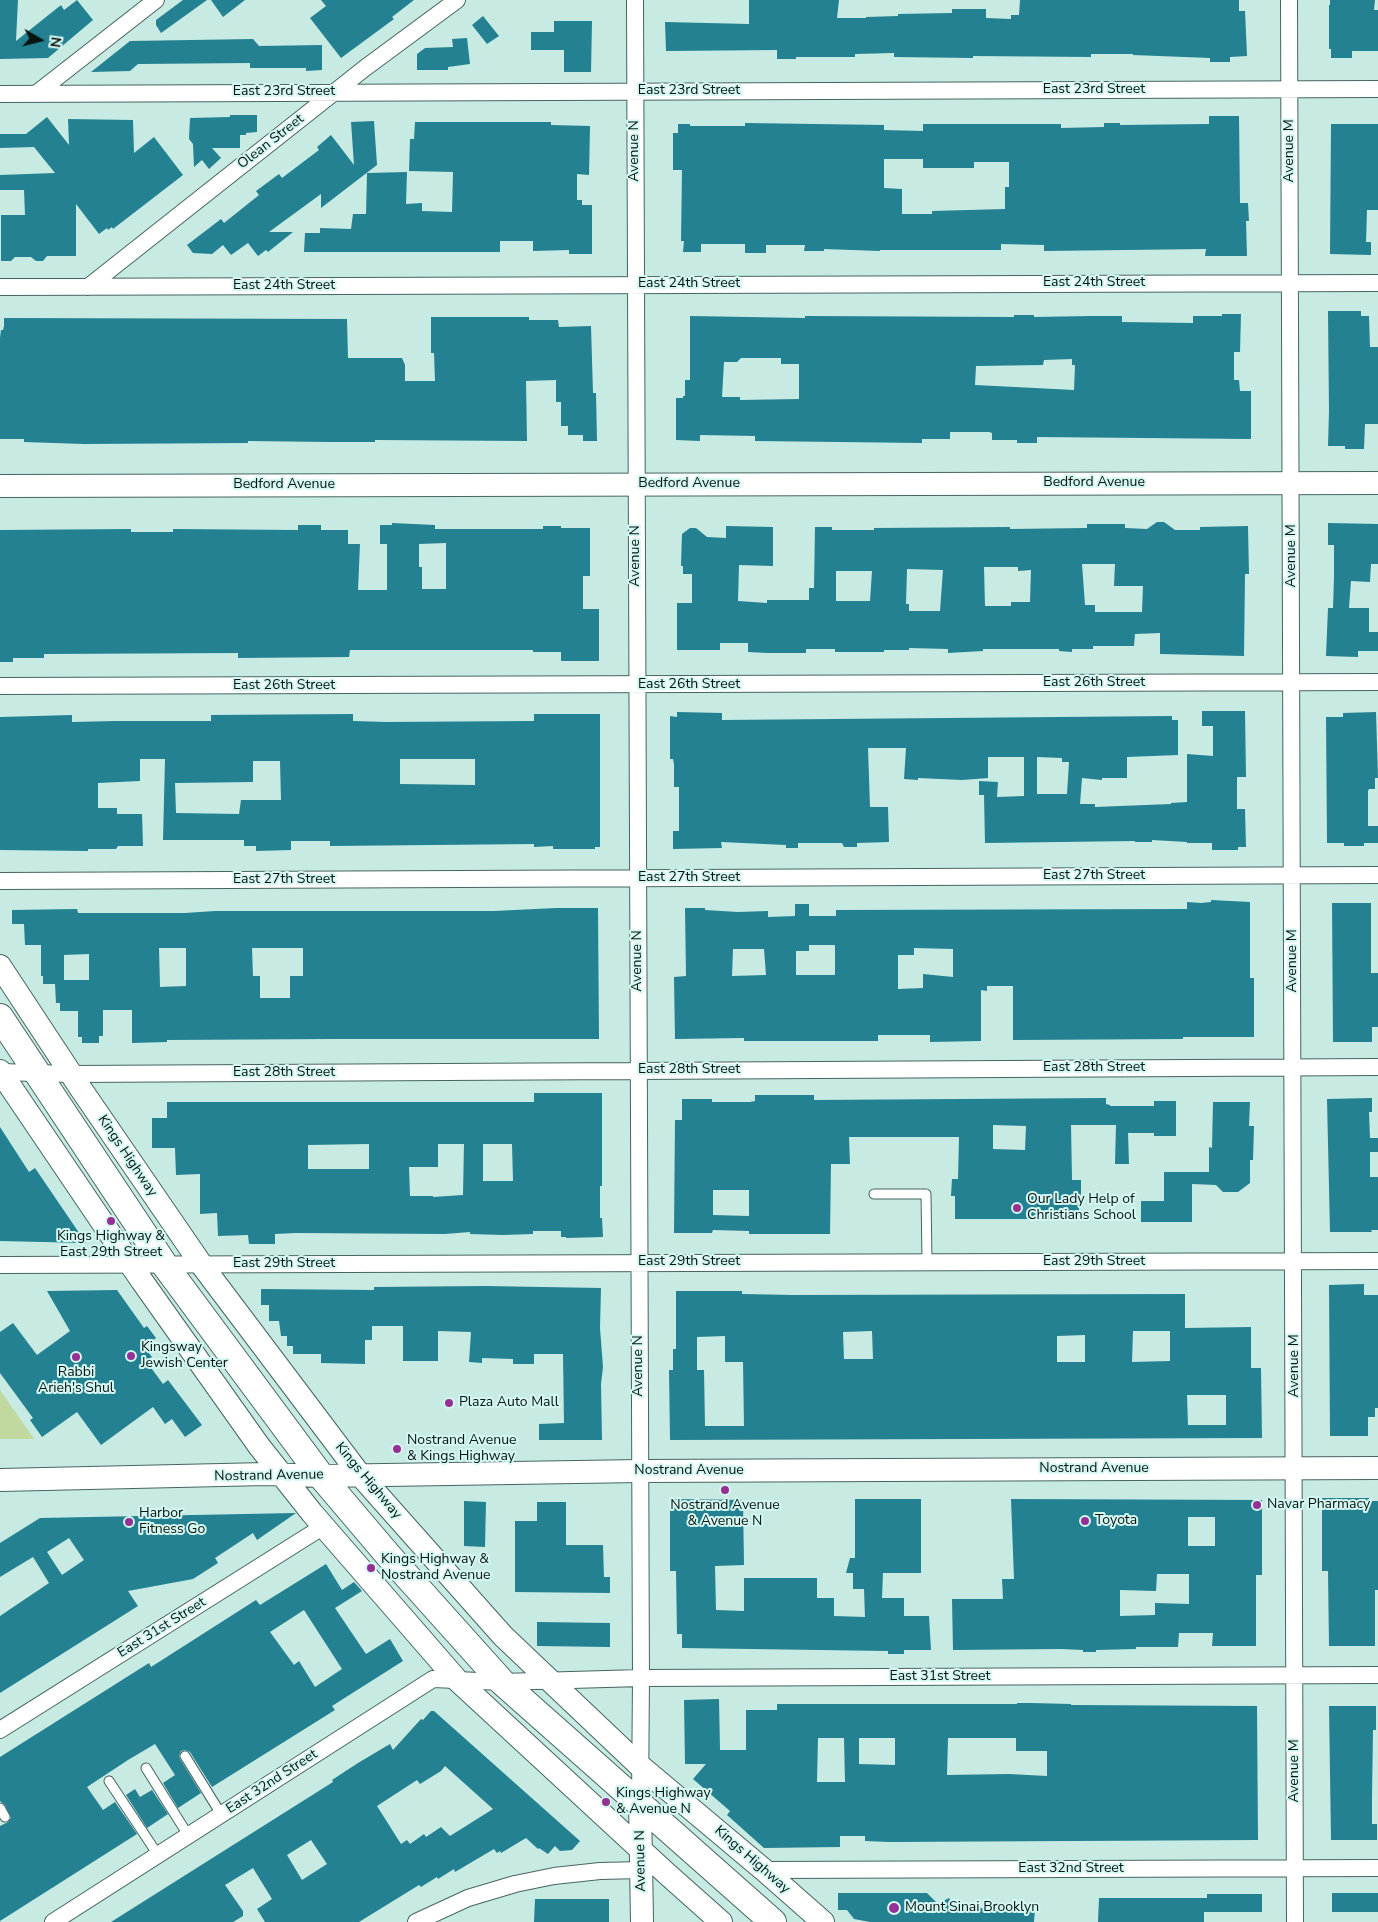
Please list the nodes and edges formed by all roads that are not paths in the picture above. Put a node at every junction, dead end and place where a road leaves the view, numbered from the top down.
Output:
1 (156, 0) edge
2 (458, 0) edge
3 (635, 0) edge
4 (1289, 0) edge
5 (1378, 88) edge
6 (1290, 90) junction
7 (336, 91) junction
8 (635, 92) junction
9 (37, 93) junction
10 (0, 94) edge
11 (1291, 283) junction
12 (1378, 283) edge
13 (636, 284) junction
14 (0, 287) edge
15 (88, 287) junction
16 (1291, 483) junction
17 (1378, 483) edge
18 (636, 484) junction
19 (0, 486) edge
20 (1292, 682) junction
21 (1378, 682) edge
22 (637, 685) junction
23 (0, 686) edge
24 (1378, 875) edge
25 (1293, 876) junction
26 (638, 878) junction
27 (0, 881) edge
28 (0, 966) edge
29 (0, 1017) edge
30 (1294, 1067) junction
31 (1378, 1067) edge
32 (638, 1070) junction
33 (0, 1072) edge
34 (37, 1073) junction
35 (71, 1074) junction
36 (874, 1194) dead end
37 (1294, 1261) junction
38 (1378, 1261) edge
39 (927, 1262) junction
40 (639, 1263) junction
41 (130, 1264) junction
42 (164, 1264) junction
43 (201, 1264) junction
44 (0, 1265) edge
45 (1295, 1468) junction
46 (1378, 1468) edge
47 (640, 1471) junction
48 (281, 1475) junction
49 (360, 1475) junction
50 (320, 1476) junction
51 (0, 1480) edge
52 (324, 1526) junction
53 (1378, 1675) edge
54 (1295, 1676) junction
55 (641, 1678) junction
56 (456, 1680) junction
57 (550, 1680) junction
58 (502, 1682) junction
59 (0, 1730) edge
60 (185, 1756) dead end
61 (640, 1766) junction
62 (146, 1768) dead end
63 (109, 1781) dead end
64 (640, 1802) junction
65 (221, 1814) junction
66 (188, 1835) junction
67 (158, 1855) junction
68 (642, 1860) junction
69 (1296, 1868) junction
70 (1378, 1868) edge
71 (764, 1870) junction
72 (53, 1922) edge
73 (416, 1922) edge
74 (642, 1922) edge
75 (721, 1922) edge
76 (773, 1922) edge
77 (823, 1922) edge
78 (1295, 1922) edge

1 - 9 street
2 - 7 street, Olean Street
3 - 8 street, Avenue N
4 - 6 street, Avenue M
5 - 6 street, East 23rd Street
6 - 8 street, East 23rd Street
6 - 11 street, Avenue M
7 - 8 street, East 23rd Street
7 - 9 street, East 23rd Street
7 - 15 street, Olean Street
8 - 13 street, Avenue N
9 - 10 street, East 23rd Street
11 - 12 street, East 24th Street
11 - 13 street, East 24th Street
11 - 16 street, Avenue M
13 - 15 street, East 24th Street
13 - 18 street, Avenue N
14 - 15 street, East 24th Street
16 - 17 main road, Bedford Avenue
16 - 18 main road, Bedford Avenue
16 - 20 street, Avenue M
18 - 19 main road, Bedford Avenue
18 - 22 street, Avenue N
20 - 21 street, East 26th Street
20 - 22 street, East 26th Street
20 - 25 street, Avenue M
22 - 23 street, East 26th Street
22 - 26 street, Avenue N
24 - 25 street, East 27th Street
25 - 26 street, East 27th Street
25 - 30 street, Avenue M
26 - 27 street, East 27th Street
26 - 32 street, Avenue N
28 - 35 main road, Kings Highway
29 - 34 main road
30 - 31 street, East 28th Street
30 - 32 street, East 28th Street
30 - 37 street, Avenue M
32 - 35 street, East 28th Street
32 - 40 street, Avenue N
33 - 34 street, East 28th Street
33 - 41 main road
34 - 35 street, East 28th Street
34 - 42 main road
35 - 43 main road, Kings Highway
36 - 39 lane
37 - 38 street, East 29th Street
37 - 39 street, East 29th Street
37 - 45 street, Avenue M
39 - 40 street, East 29th Street
40 - 43 street, East 29th Street
40 - 47 street, Avenue N
41 - 42 street, East 29th Street
41 - 44 street, East 29th Street
41 - 48 main road
42 - 43 street, East 29th Street
42 - 50 main road
43 - 49 main road, Kings Highway
45 - 46 main road, Nostrand Avenue
45 - 47 main road, Nostrand Avenue
45 - 54 street, Avenue M
47 - 49 main road, Nostrand Avenue
47 - 55 street, Avenue N
48 - 50 main road, Nostrand Avenue
48 - 51 main road, Nostrand Avenue
48 - 52 main road
49 - 50 main road, Nostrand Avenue
49 - 57 main road, Kings Highway
50 - 58 main road
52 - 56 main road
52 - 59 street, East 31st Street
53 - 54 street, East 31st Street
54 - 55 street, East 31st Street
54 - 69 street, Avenue M
55 - 57 street, East 31st Street
55 - 61 street, Avenue N
56 - 58 street, East 32nd Street
56 - 65 street, East 32nd Street
56 - 68 main road
57 - 58 street, East 31st Street
57 - 61 main road, Kings Highway
58 - 64 main road
60 - 65 lane
61 - 64 street, Avenue N
61 - 71 main road, Kings Highway
62 - 66 lane
63 - 67 lane
64 - 68 main road, Avenue N
64 - 76 main road
65 - 66 street, East 32nd Street
66 - 67 street, East 32nd Street
67 - 72 street, East 32nd Street
68 - 73 street
68 - 74 main road, Avenue N
68 - 75 main road
69 - 70 street, East 32nd Street
69 - 71 street, East 32nd Street
69 - 78 street, Avenue M
71 - 77 main road, Kings Highway

